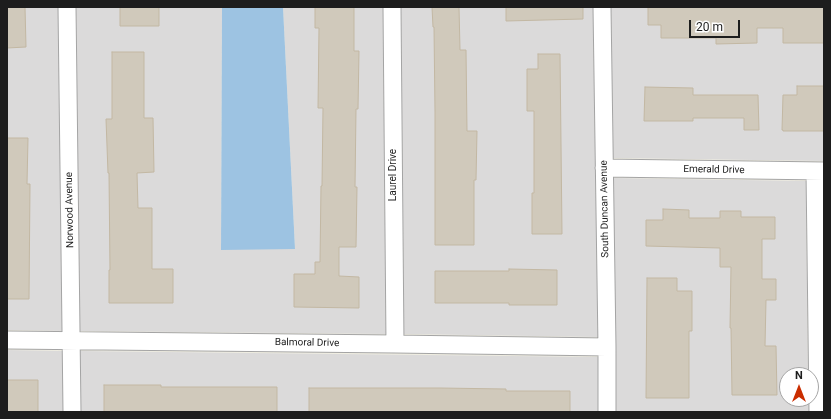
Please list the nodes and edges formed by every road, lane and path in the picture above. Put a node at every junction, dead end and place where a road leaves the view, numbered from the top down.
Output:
1 (67, 7) edge
2 (392, 7) edge
3 (602, 7) edge
4 (604, 168) junction
5 (819, 171) edge
6 (7, 340) edge
7 (71, 341) junction
8 (395, 344) junction
9 (607, 347) junction
10 (72, 412) edge
11 (607, 412) edge
12 (818, 412) edge

1 - 7 street, Norwood Avenue
2 - 8 street, Laurel Drive
3 - 4 street, South Duncan Avenue
4 - 5 street, Emerald Drive
4 - 9 street, South Duncan Avenue
5 - 12 street
6 - 7 street, Balmoral Drive
7 - 8 street, Balmoral Drive
7 - 10 street, Norwood Avenue
8 - 9 street, Balmoral Drive
9 - 11 street, South Duncan Avenue

